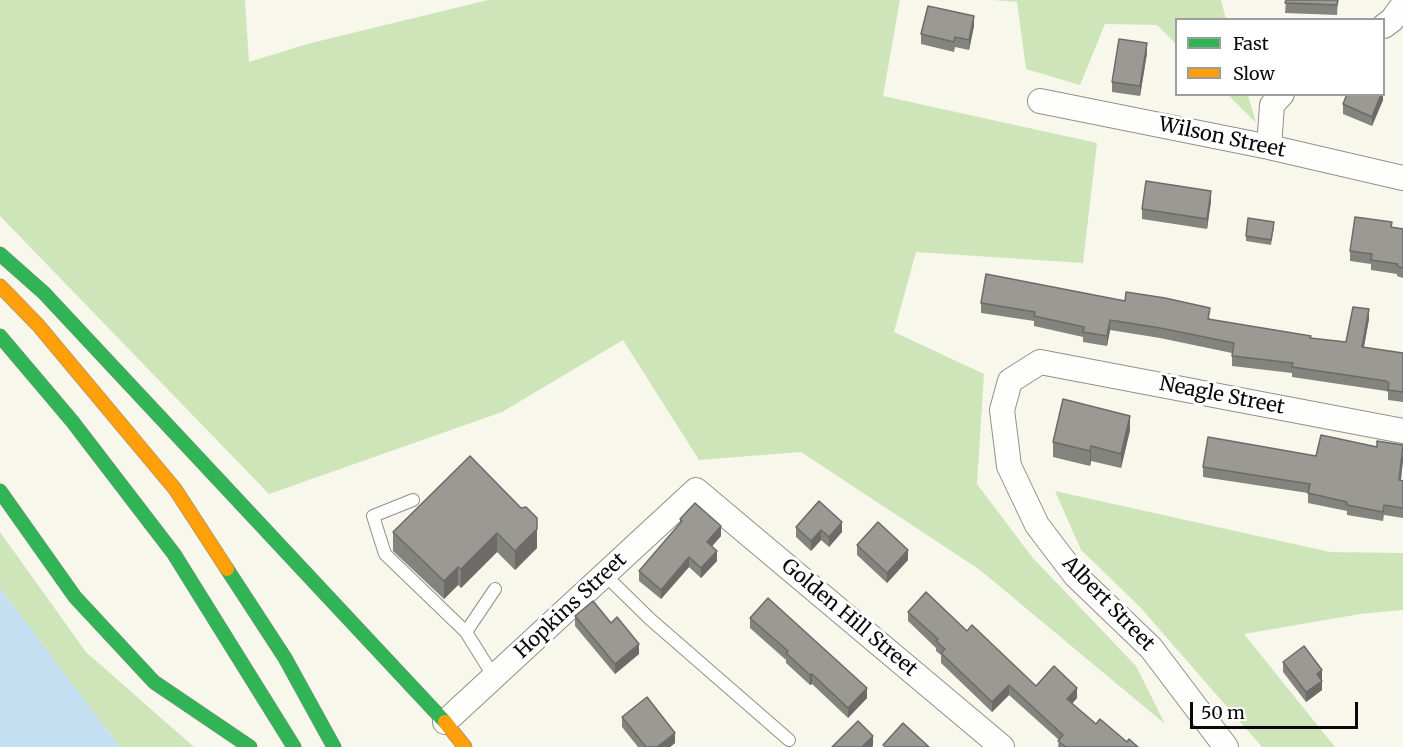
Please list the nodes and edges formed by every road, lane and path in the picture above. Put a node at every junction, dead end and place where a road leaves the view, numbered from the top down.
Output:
1 (1403, 5) edge
2 (1385, 25) edge
3 (1280, 96) edge
4 (1040, 101) dead end
5 (1269, 147) junction
6 (1403, 178) edge
7 (0, 254) edge
8 (0, 286) edge
9 (0, 336) edge
10 (1040, 362) joint
11 (1403, 431) edge
12 (696, 490) joint
13 (0, 491) edge
14 (412, 500) dead end
15 (605, 574) junction
16 (495, 589) dead end
17 (466, 632) junction
18 (494, 677) junction
19 (446, 722) junction
20 (789, 740) dead end
21 (250, 747) edge
22 (294, 747) edge
23 (334, 747) edge
24 (465, 747) edge
25 (1002, 747) edge
26 (1226, 747) edge

1 - 2 street
3 - 5 street
4 - 5 street, Wilson Street
5 - 6 street, Wilson Street
7 - 19 main road
8 - 23 main road
9 - 22 main road
10 - 11 street, Neagle Street
10 - 26 street, Albert Street
12 - 15 street, Hopkins Street
12 - 25 street, Golden Hill Street
13 - 21 main road
14 - 17 lane
15 - 18 street, Hopkins Street
15 - 20 lane
16 - 17 lane
17 - 18 lane
18 - 19 street, Hopkins Street
19 - 24 main road

